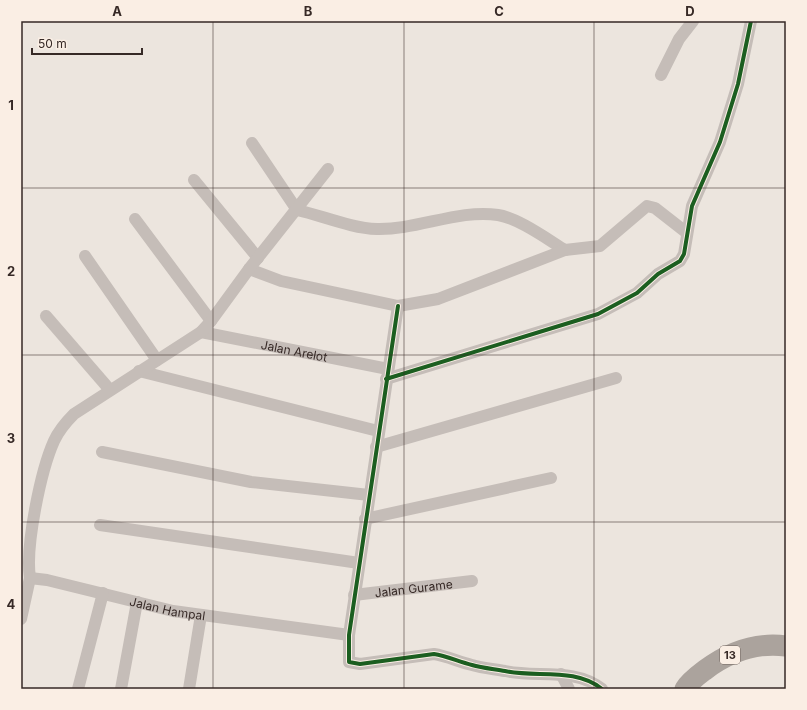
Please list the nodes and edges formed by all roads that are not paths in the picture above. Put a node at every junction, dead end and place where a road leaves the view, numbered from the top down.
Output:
1 (693, 21) edge
2 (752, 21) edge
3 (661, 76) dead end
4 (252, 143) dead end
5 (328, 169) dead end
6 (194, 180) dead end
7 (297, 210) junction
8 (135, 219) dead end
9 (687, 233) junction
10 (565, 250) junction
11 (85, 256) dead end
12 (258, 258) junction
13 (249, 269) junction
14 (398, 306) junction
15 (46, 316) dead end
16 (212, 320) junction
17 (201, 332) junction
18 (157, 360) junction
19 (139, 371) junction
20 (387, 374) junction
21 (616, 378) dead end
22 (110, 390) junction
23 (378, 431) junction
24 (376, 447) junction
25 (102, 452) dead end
26 (550, 478) dead end
27 (369, 495) junction
28 (365, 519) junction
29 (100, 525) dead end
30 (359, 563) junction
31 (30, 578) junction
32 (472, 581) dead end
33 (103, 593) junction
34 (354, 595) junction
35 (137, 602) junction
36 (201, 615) junction
37 (21, 619) edge
38 (349, 635) junction
39 (786, 646) edge
40 (561, 674) junction
41 (78, 689) edge
42 (121, 689) edge
43 (189, 689) edge
44 (569, 689) edge
45 (602, 689) edge
46 (685, 689) edge

1 - 3 street
2 - 9 street
4 - 7 street
5 - 7 street
6 - 12 street
7 - 10 street
7 - 12 street
8 - 16 street
9 - 10 street
9 - 20 street
10 - 14 street
11 - 18 street
12 - 13 street
13 - 14 street
13 - 16 street
14 - 20 street
15 - 22 street
16 - 17 street
17 - 18 street
17 - 20 street, Jalan Arelot
18 - 19 street
19 - 22 street
19 - 23 street
20 - 23 street
21 - 24 street
22 - 31 street
23 - 24 street
24 - 27 street
25 - 27 street
26 - 28 street
27 - 28 street
28 - 30 street
29 - 30 street
30 - 34 street
31 - 33 street, Jalan Hampal
31 - 37 street
32 - 34 street, Jalan Gurame
33 - 35 street, Jalan Hampal
33 - 41 street
34 - 38 street
35 - 36 street, Jalan Hampal
35 - 42 street
36 - 38 street, Jalan Hampal
36 - 43 street
38 - 40 street
39 - 46 highway, 13
40 - 44 street
40 - 45 street

